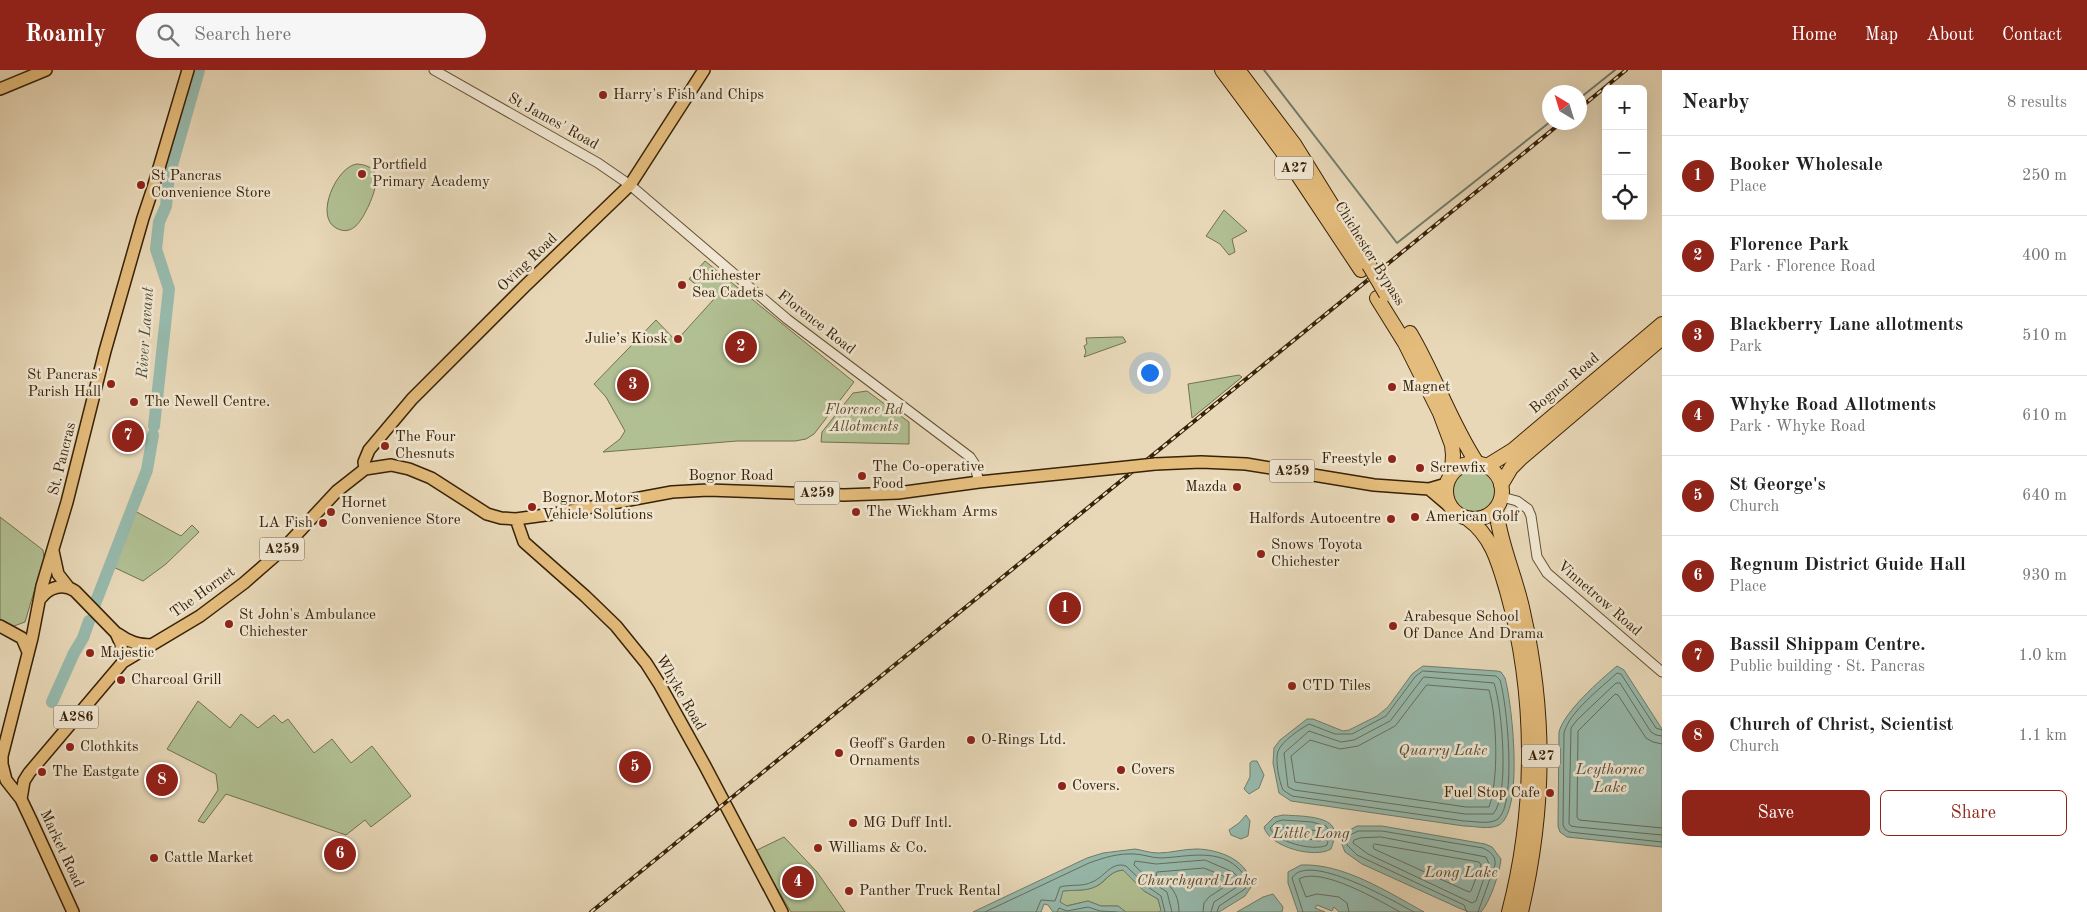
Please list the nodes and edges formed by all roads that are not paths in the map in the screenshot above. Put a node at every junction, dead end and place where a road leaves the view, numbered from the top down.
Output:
1 (46, 70) edge
2 (188, 70) edge
3 (434, 70) edge
4 (704, 70) edge
5 (1222, 70) edge
6 (1238, 70) edge
7 (0, 89) edge
8 (630, 185) junction
9 (1365, 268) junction
10 (1382, 296) junction
11 (1662, 324) edge
12 (1662, 338) edge
13 (1482, 465) junction
14 (409, 468) joint
15 (365, 469) junction
16 (1449, 479) junction
17 (979, 482) junction
18 (1429, 489) junction
19 (1500, 497) junction
20 (1449, 506) junction
21 (516, 519) junction
22 (1468, 519) junction
23 (53, 549) junction
24 (69, 588) junction
25 (40, 598) junction
26 (34, 618) junction
27 (4, 627) edge
28 (116, 634) junction
29 (154, 645) junction
30 (28, 652) junction
31 (123, 662) junction
32 (1662, 672) edge
33 (4, 771) junction
34 (29, 772) junction
35 (21, 800) junction
36 (73, 912) edge
37 (782, 912) edge
38 (1509, 912) edge
39 (1521, 912) edge

1 - 7 main road
2 - 23 main road, St. Pancras
3 - 8 street, St James' Road
4 - 8 main road, Oving Road
5 - 9 highway, Chichester Bypass / A27
6 - 9 highway, Chichester Bypass / A27
8 - 15 main road, Oving Road
8 - 17 street, Florence Road
9 - 10 highway, Chichester Bypass / A27, bridge
10 - 13 highway, Chichester Bypass / A27
10 - 16 highway, Chichester Bypass / A27
11 - 13 highway, Bognor Road
12 - 19 highway, Bognor Road
13 - 16 highway
13 - 19 highway
14 - 15 main road, The Hornet / A259
14 - 21 main road, Bognor Road / A259
15 - 29 main road, The Hornet / A259
16 - 18 main road, A259
16 - 20 highway
17 - 18 main road, Bognor Road / A259, bridge
17 - 21 main road, Bognor Road / A259
18 - 20 main road
19 - 22 highway
19 - 32 street, Vinnetrow Road
19 - 39 highway, A27
20 - 22 highway
21 - 37 main road, Whyke Road
22 - 38 highway, A27
23 - 24 main road
23 - 25 main road, St. Pancras
24 - 25 main road
24 - 28 main road
25 - 26 main road, St. Pancras
26 - 27 main road
26 - 30 main road, St. Pancras
27 - 30 main road
28 - 29 main road
28 - 31 main road
29 - 31 main road, The Hornet / A259
30 - 33 main road, St. Pancras
31 - 34 main road, The Hornet / A286
33 - 34 main road
33 - 35 main road, Market Road
34 - 35 main road, A286
35 - 36 main road, Market Road

